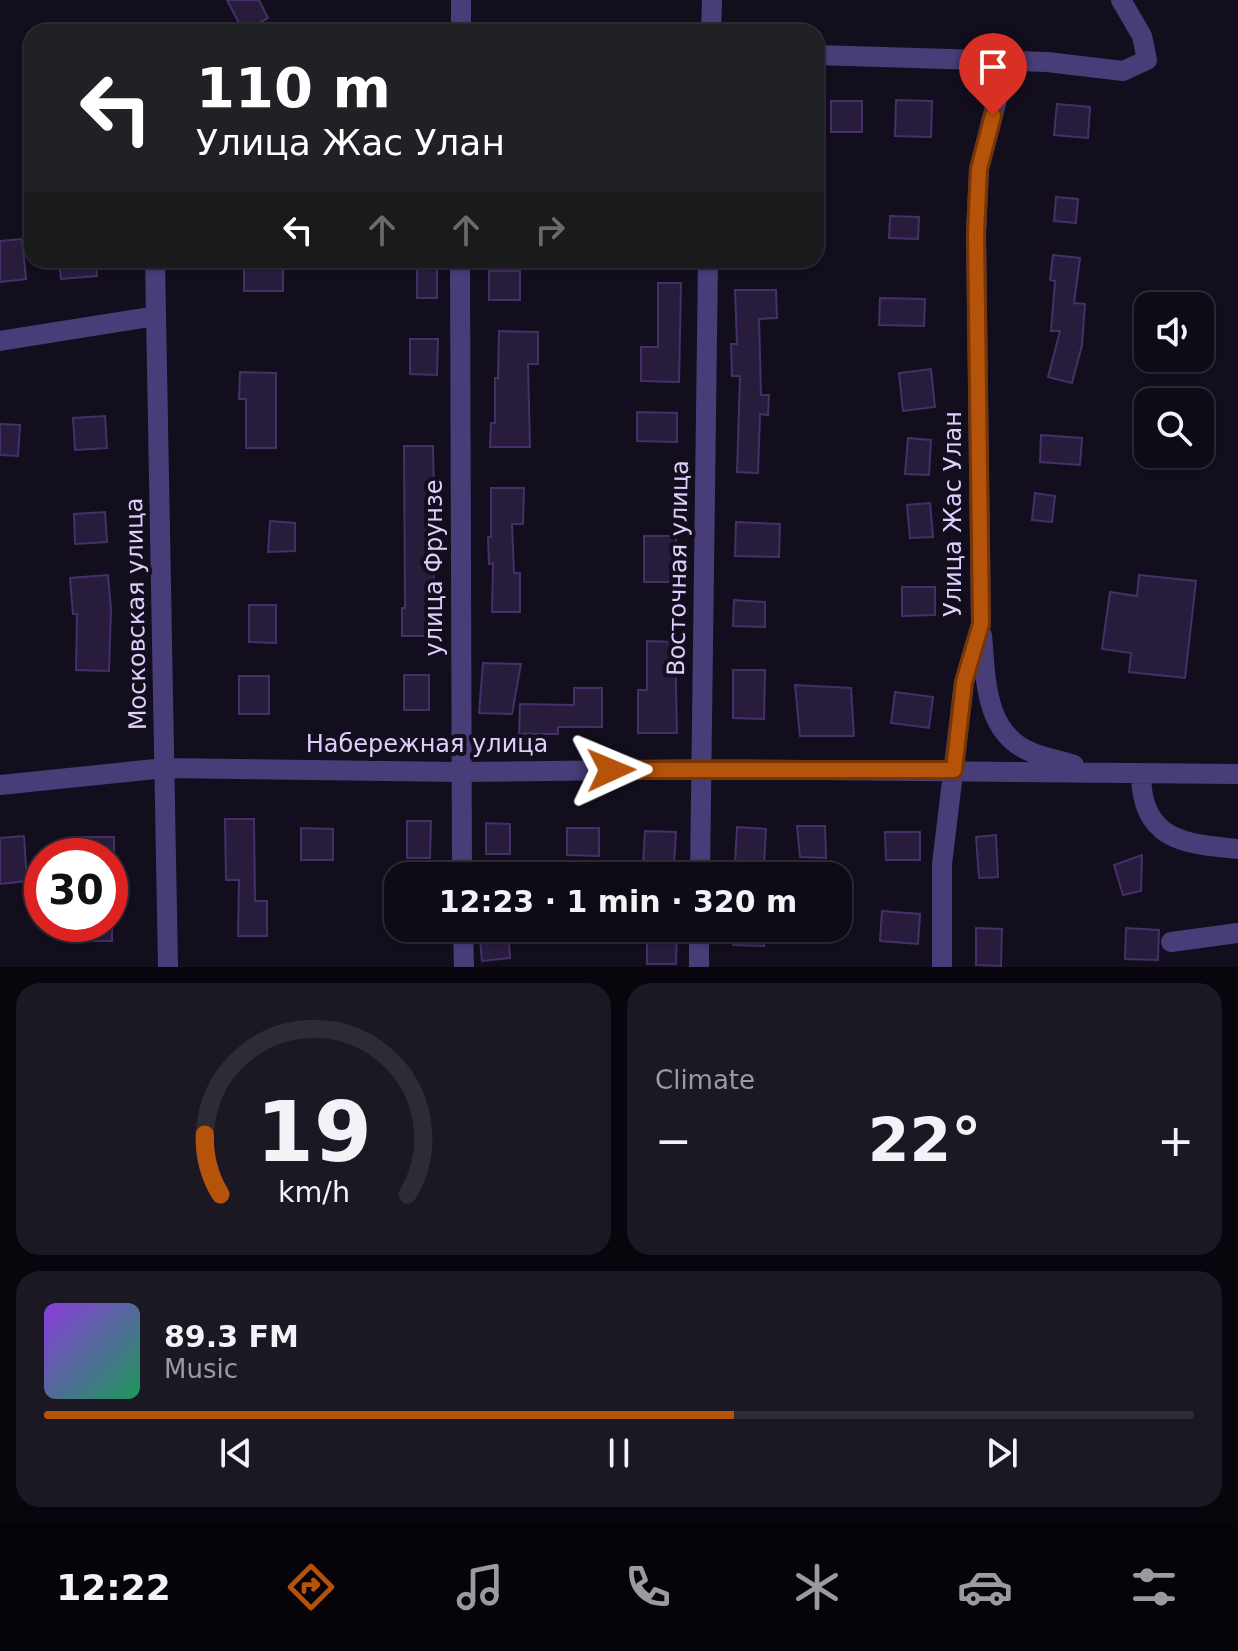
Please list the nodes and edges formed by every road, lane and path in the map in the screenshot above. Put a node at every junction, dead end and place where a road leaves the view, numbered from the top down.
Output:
1 (461, 0) edge
2 (712, 0) edge
3 (1121, 0) edge
4 (461, 24) edge
5 (711, 24) edge
6 (824, 55) edge
7 (1007, 61) junction
8 (155, 268) edge
9 (460, 268) edge
10 (708, 268) edge
11 (156, 316) junction
12 (0, 341) edge
13 (981, 624) junction
14 (165, 768) junction
15 (702, 769) junction
16 (954, 770) junction
17 (460, 772) junction
18 (1103, 773) junction
19 (1141, 773) junction
20 (1238, 774) edge
21 (0, 785) edge
22 (1238, 849) edge
23 (462, 862) edge
24 (700, 862) edge
25 (1238, 933) edge
26 (463, 942) edge
27 (699, 942) edge
28 (1171, 942) dead end
29 (168, 967) edge
30 (464, 967) edge
31 (699, 967) edge
32 (942, 967) edge

1 - 4 street
2 - 5 street
3 - 7 street
6 - 7 street
7 - 13 street, Улица Жас Улан
8 - 11 street, Московская улица
9 - 17 street, улица Фрунзе
10 - 15 street, Восточная улица
11 - 12 street
11 - 14 street, Московская улица
13 - 16 street, Улица Жас Улан
13 - 18 street
14 - 17 street, Набережная улица
14 - 21 street, Набережная улица
14 - 29 street, Московская улица
15 - 16 street, Набережная улица
15 - 17 street, Набережная улица
15 - 24 street, Восточная улица
16 - 18 street, Набережная улица
16 - 32 street, Улица Жас Улан
17 - 23 street, улица Фрунзе
18 - 19 street, Набережная улица
19 - 20 street, Набережная улица
19 - 22 street
25 - 28 street
26 - 30 street
27 - 31 street

